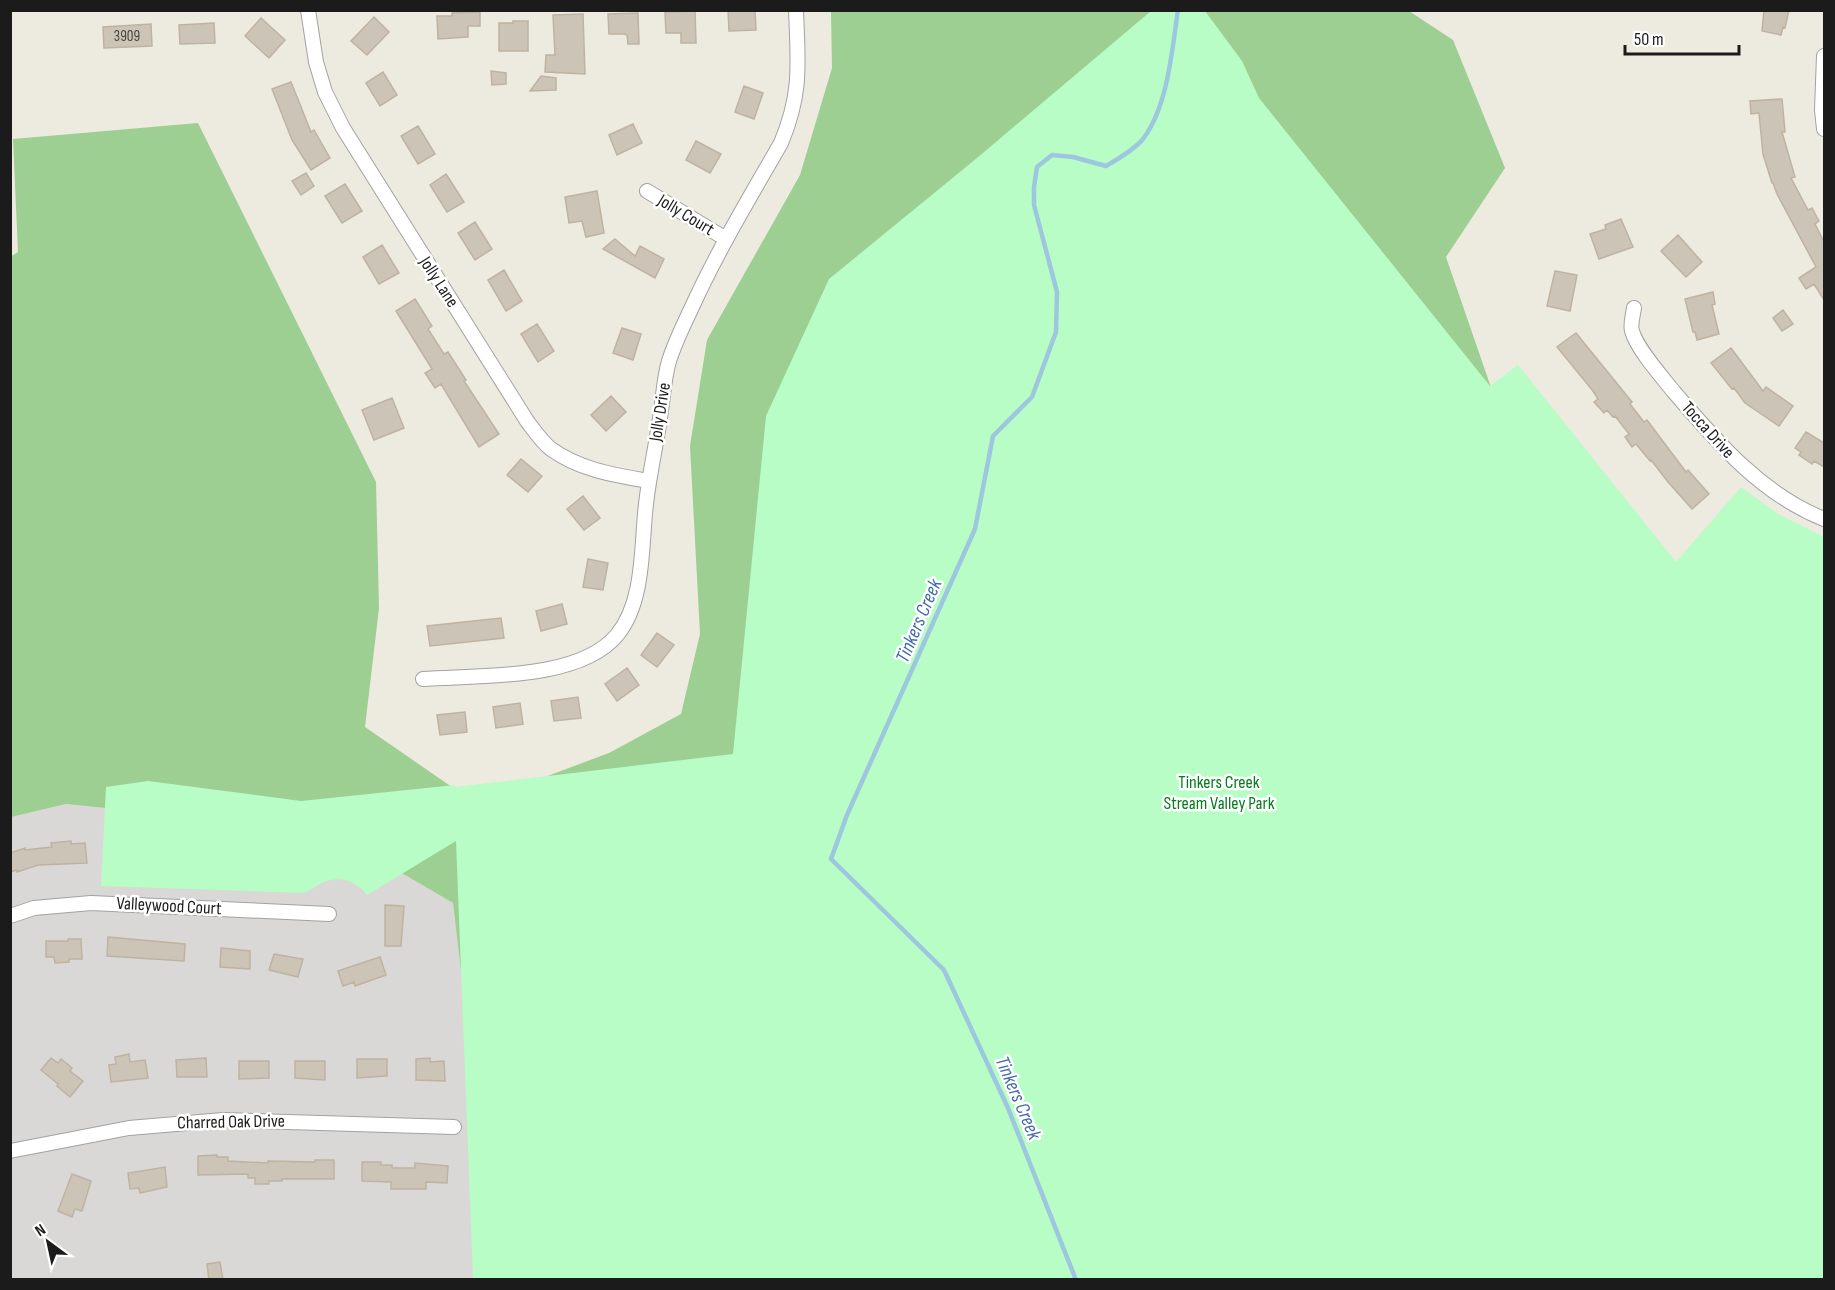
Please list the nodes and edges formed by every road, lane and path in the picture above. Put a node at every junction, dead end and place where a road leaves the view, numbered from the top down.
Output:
1 (308, 10) edge
2 (796, 10) edge
3 (1824, 56) edge
4 (1824, 129) edge
5 (647, 191) dead end
6 (726, 239) junction
7 (1634, 308) dead end
8 (648, 481) junction
9 (1824, 519) edge
10 (423, 679) dead end
11 (329, 914) dead end
12 (10, 916) edge
13 (454, 1127) dead end
14 (10, 1151) edge

1 - 8 street, Jolly Lane
2 - 6 street, Jolly Drive
3 - 4 street
5 - 6 street, Jolly Court
6 - 8 street, Jolly Drive
7 - 9 street, Tocca Drive
8 - 10 street, Jolly Drive
11 - 12 street, Valleywood Court
13 - 14 street, Charred Oak Drive

